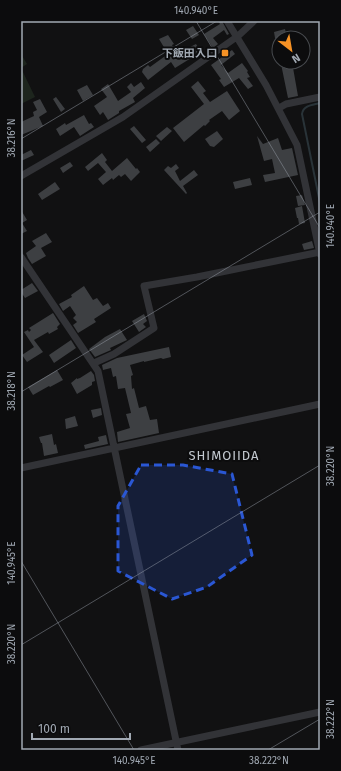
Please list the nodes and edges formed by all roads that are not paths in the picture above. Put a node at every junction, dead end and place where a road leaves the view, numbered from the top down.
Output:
1 (227, 21) edge
2 (254, 21) edge
3 (238, 36) junction
4 (320, 97) edge
5 (279, 108) junction
6 (21, 176) edge
7 (320, 253) edge
8 (21, 257) edge
9 (24, 269) edge
10 (94, 363) junction
11 (320, 404) edge
12 (113, 447) junction
13 (21, 468) edge
14 (320, 712) edge
15 (177, 746) edge
16 (140, 750) edge

1 - 3 street
2 - 3 street
3 - 5 street
3 - 6 street
4 - 5 street
5 - 7 street
7 - 10 street
8 - 9 street
9 - 10 street
10 - 12 street
11 - 12 street
12 - 13 street
12 - 15 street
14 - 15 street
15 - 16 street

